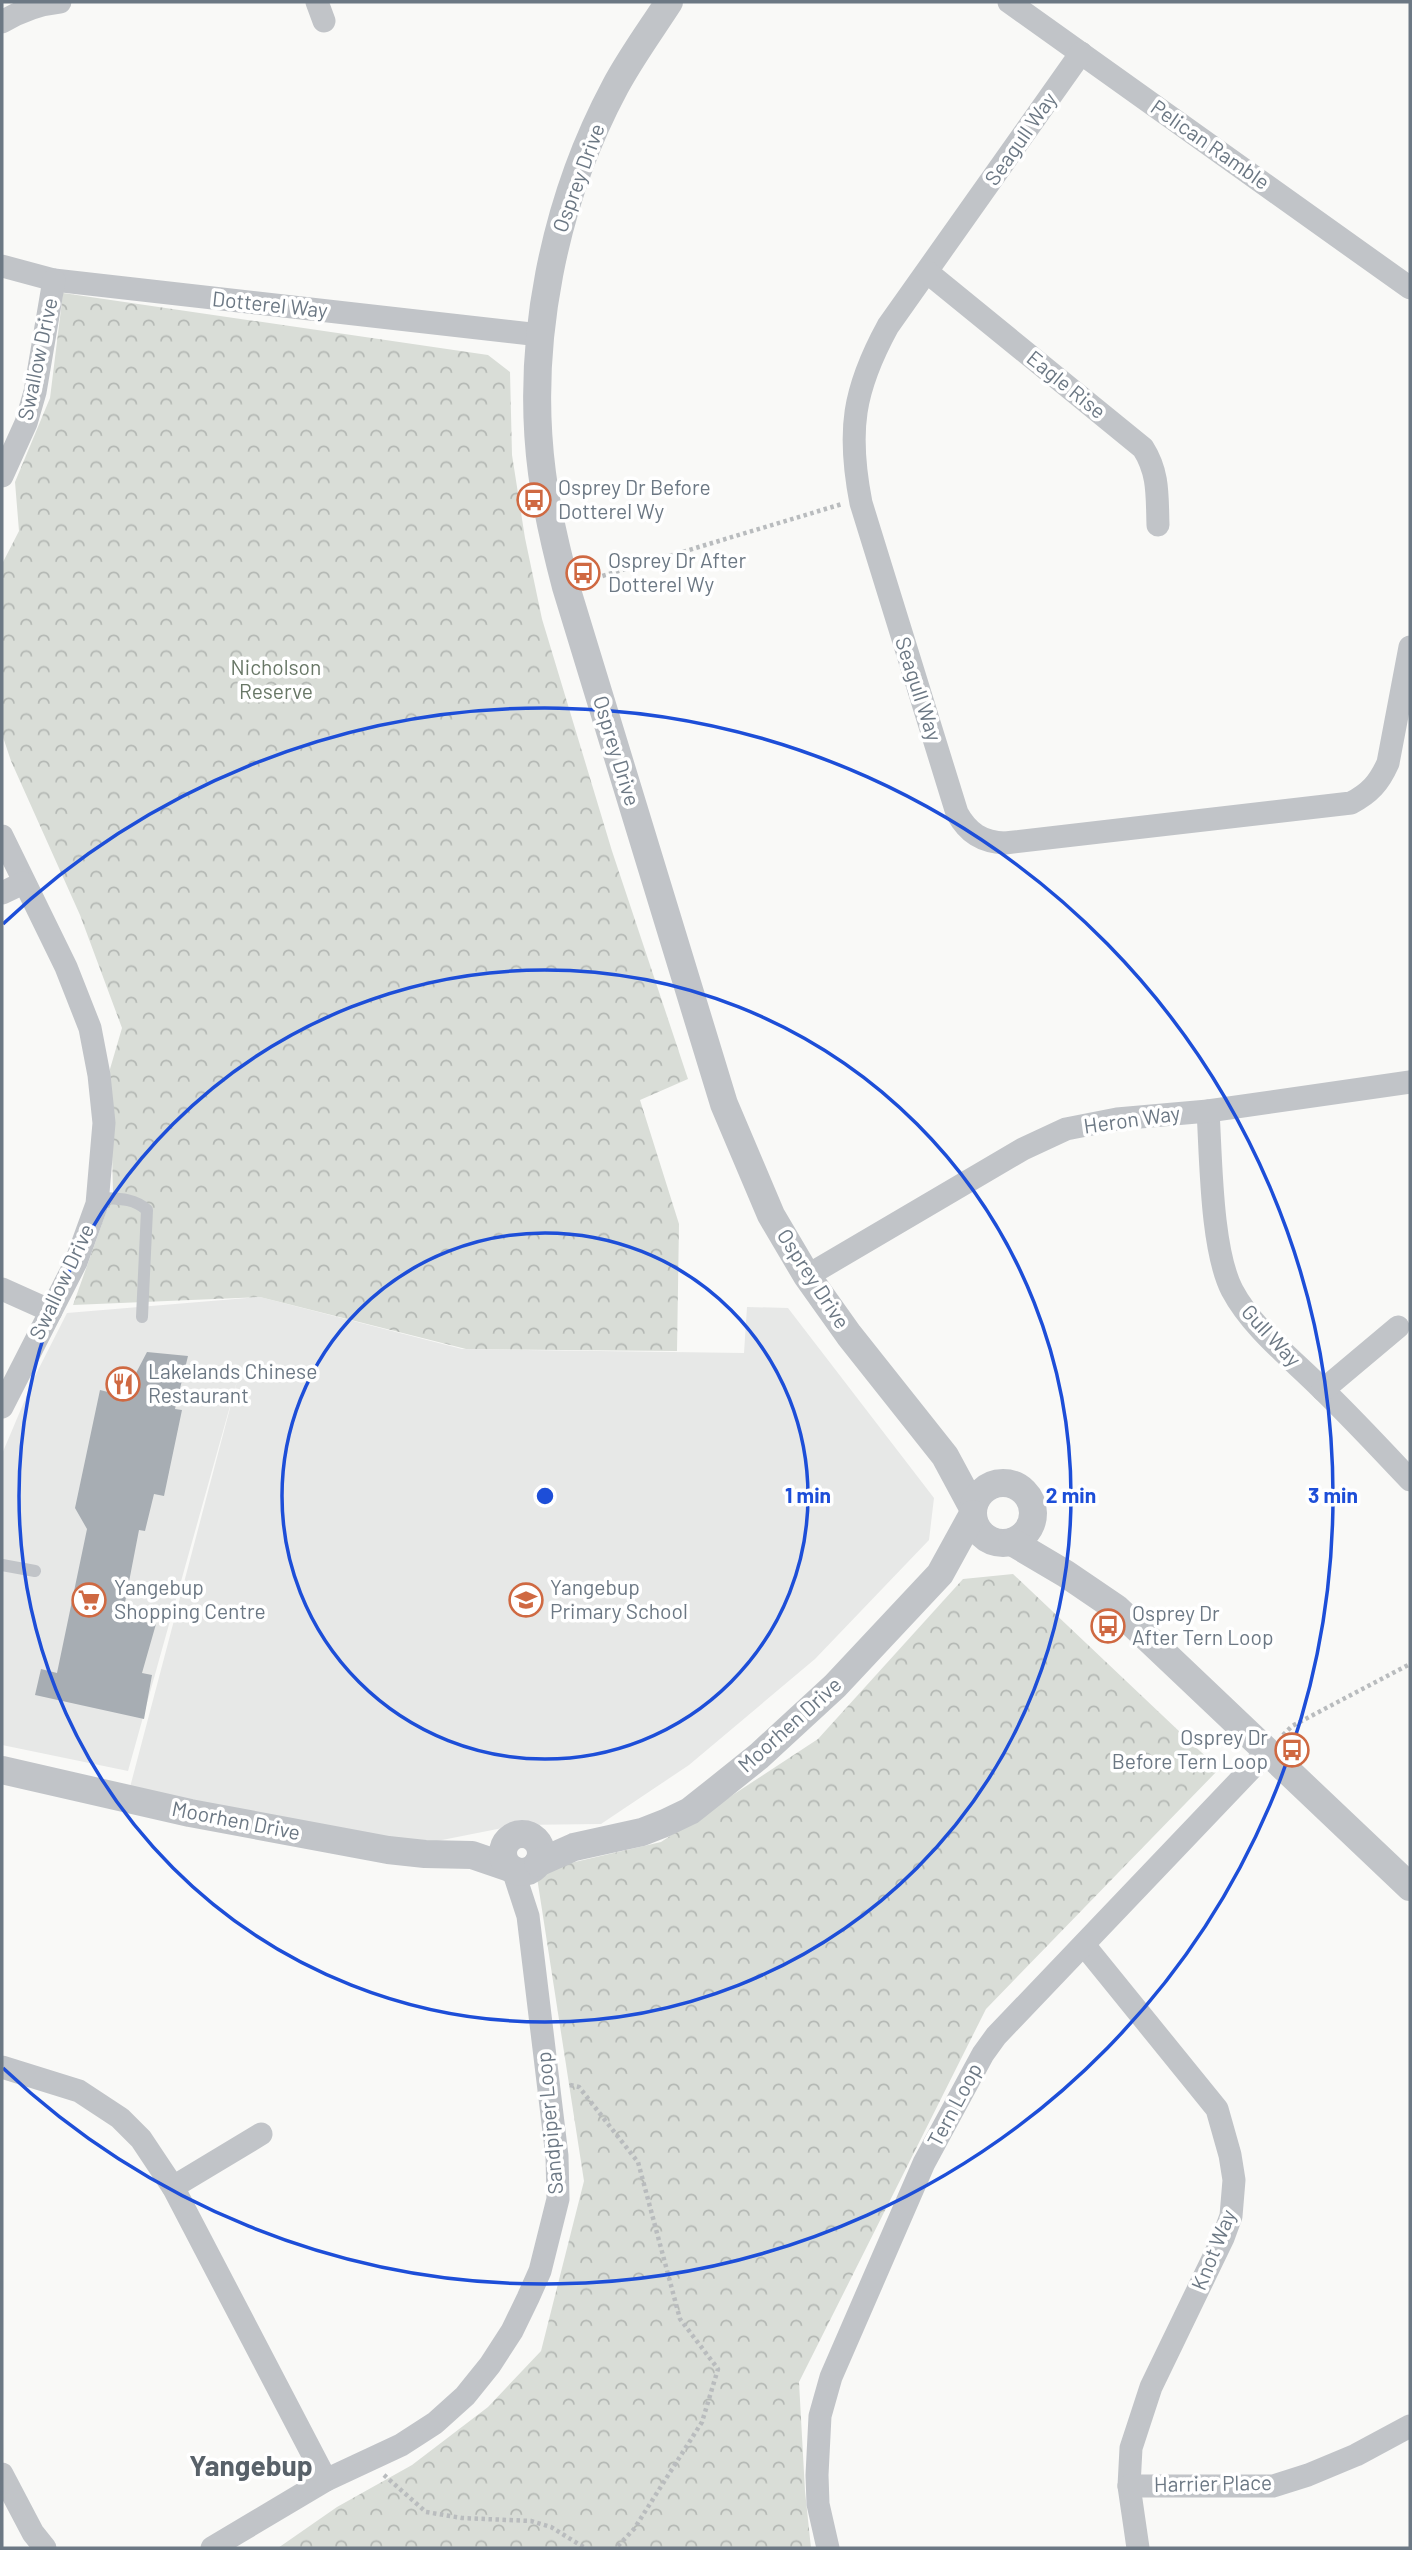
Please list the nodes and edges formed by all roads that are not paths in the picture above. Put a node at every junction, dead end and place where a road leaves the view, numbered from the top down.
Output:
1 (61, 2) edge
2 (669, 2) edge
3 (1009, 2) edge
4 (2, 22) edge
5 (1081, 53) junction
6 (2, 266) edge
7 (927, 272) junction
8 (54, 280) junction
9 (1410, 288) edge
10 (540, 335) junction
11 (2, 475) edge
12 (1158, 525) dead end
13 (1410, 647) edge
14 (2, 836) edge
15 (23, 883) junction
16 (2, 893) edge
17 (1410, 1082) edge
18 (1208, 1111) junction
19 (97, 1198) junction
20 (807, 1276) junction
21 (2, 1289) edge
22 (51, 1311) junction
23 (142, 1317) dead end
24 (1398, 1326) dead end
25 (1324, 1390) junction
26 (2, 1407) edge
27 (945, 1456) junction
28 (1410, 1480) edge
29 (998, 1484) junction
30 (973, 1511) junction
31 (1033, 1514) junction
32 (1005, 1542) junction
33 (2, 1565) edge
34 (35, 1571) dead end
35 (1066, 1573) junction
36 (940, 1574) junction
37 (1267, 1752) junction
38 (2, 1770) edge
39 (523, 1859) junction
40 (1410, 1887) edge
41 (1084, 1945) junction
42 (2, 2067) edge
43 (261, 2134) dead end
44 (173, 2187) junction
45 (1410, 2426) edge
46 (2, 2474) edge
47 (326, 2480) junction
48 (1129, 2486) junction
49 (45, 2548) edge
50 (212, 2548) edge
51 (828, 2548) edge
52 (1139, 2548) edge

1 - 4 street
2 - 10 street, Osprey Drive
3 - 5 street, Pelican Ramble
5 - 7 street, Seagull Way
5 - 9 street, Pelican Ramble
6 - 8 street, Dotterel Way
7 - 12 street, Eagle Rise
7 - 13 street, Seagull Way
8 - 10 street, Dotterel Way
8 - 11 street, Swallow Drive
10 - 20 street, Osprey Drive
14 - 15 street, Swallow Drive
15 - 16 street
15 - 19 street, Swallow Drive
17 - 18 street, Heron Way
18 - 20 street, Heron Way
18 - 25 street, Gull Way
19 - 22 street, Swallow Drive
19 - 23 lane
20 - 27 street, Osprey Drive
21 - 22 street
22 - 26 street, Swallow Drive
24 - 25 street
25 - 28 street, Gull Way
27 - 29 street, Osprey Drive
27 - 30 street, Osprey Drive
29 - 30 street
29 - 31 street
30 - 32 street
30 - 36 street, Moorhen Drive
31 - 32 street
31 - 35 street
32 - 35 street
32 - 36 street, Moorhen Drive
33 - 34 lane
35 - 37 street
36 - 39 street, Moorhen Drive
37 - 40 street
37 - 41 street, Tern Loop
38 - 39 street, Moorhen Drive
39 - 47 street, Sandpiper Loop
41 - 48 street, Knot Way
41 - 51 street, Tern Loop
42 - 44 street
43 - 44 street
44 - 47 street
45 - 48 street, Harrier Place
46 - 49 street
47 - 50 street, Sandpiper Loop
48 - 52 street, Knot Way

